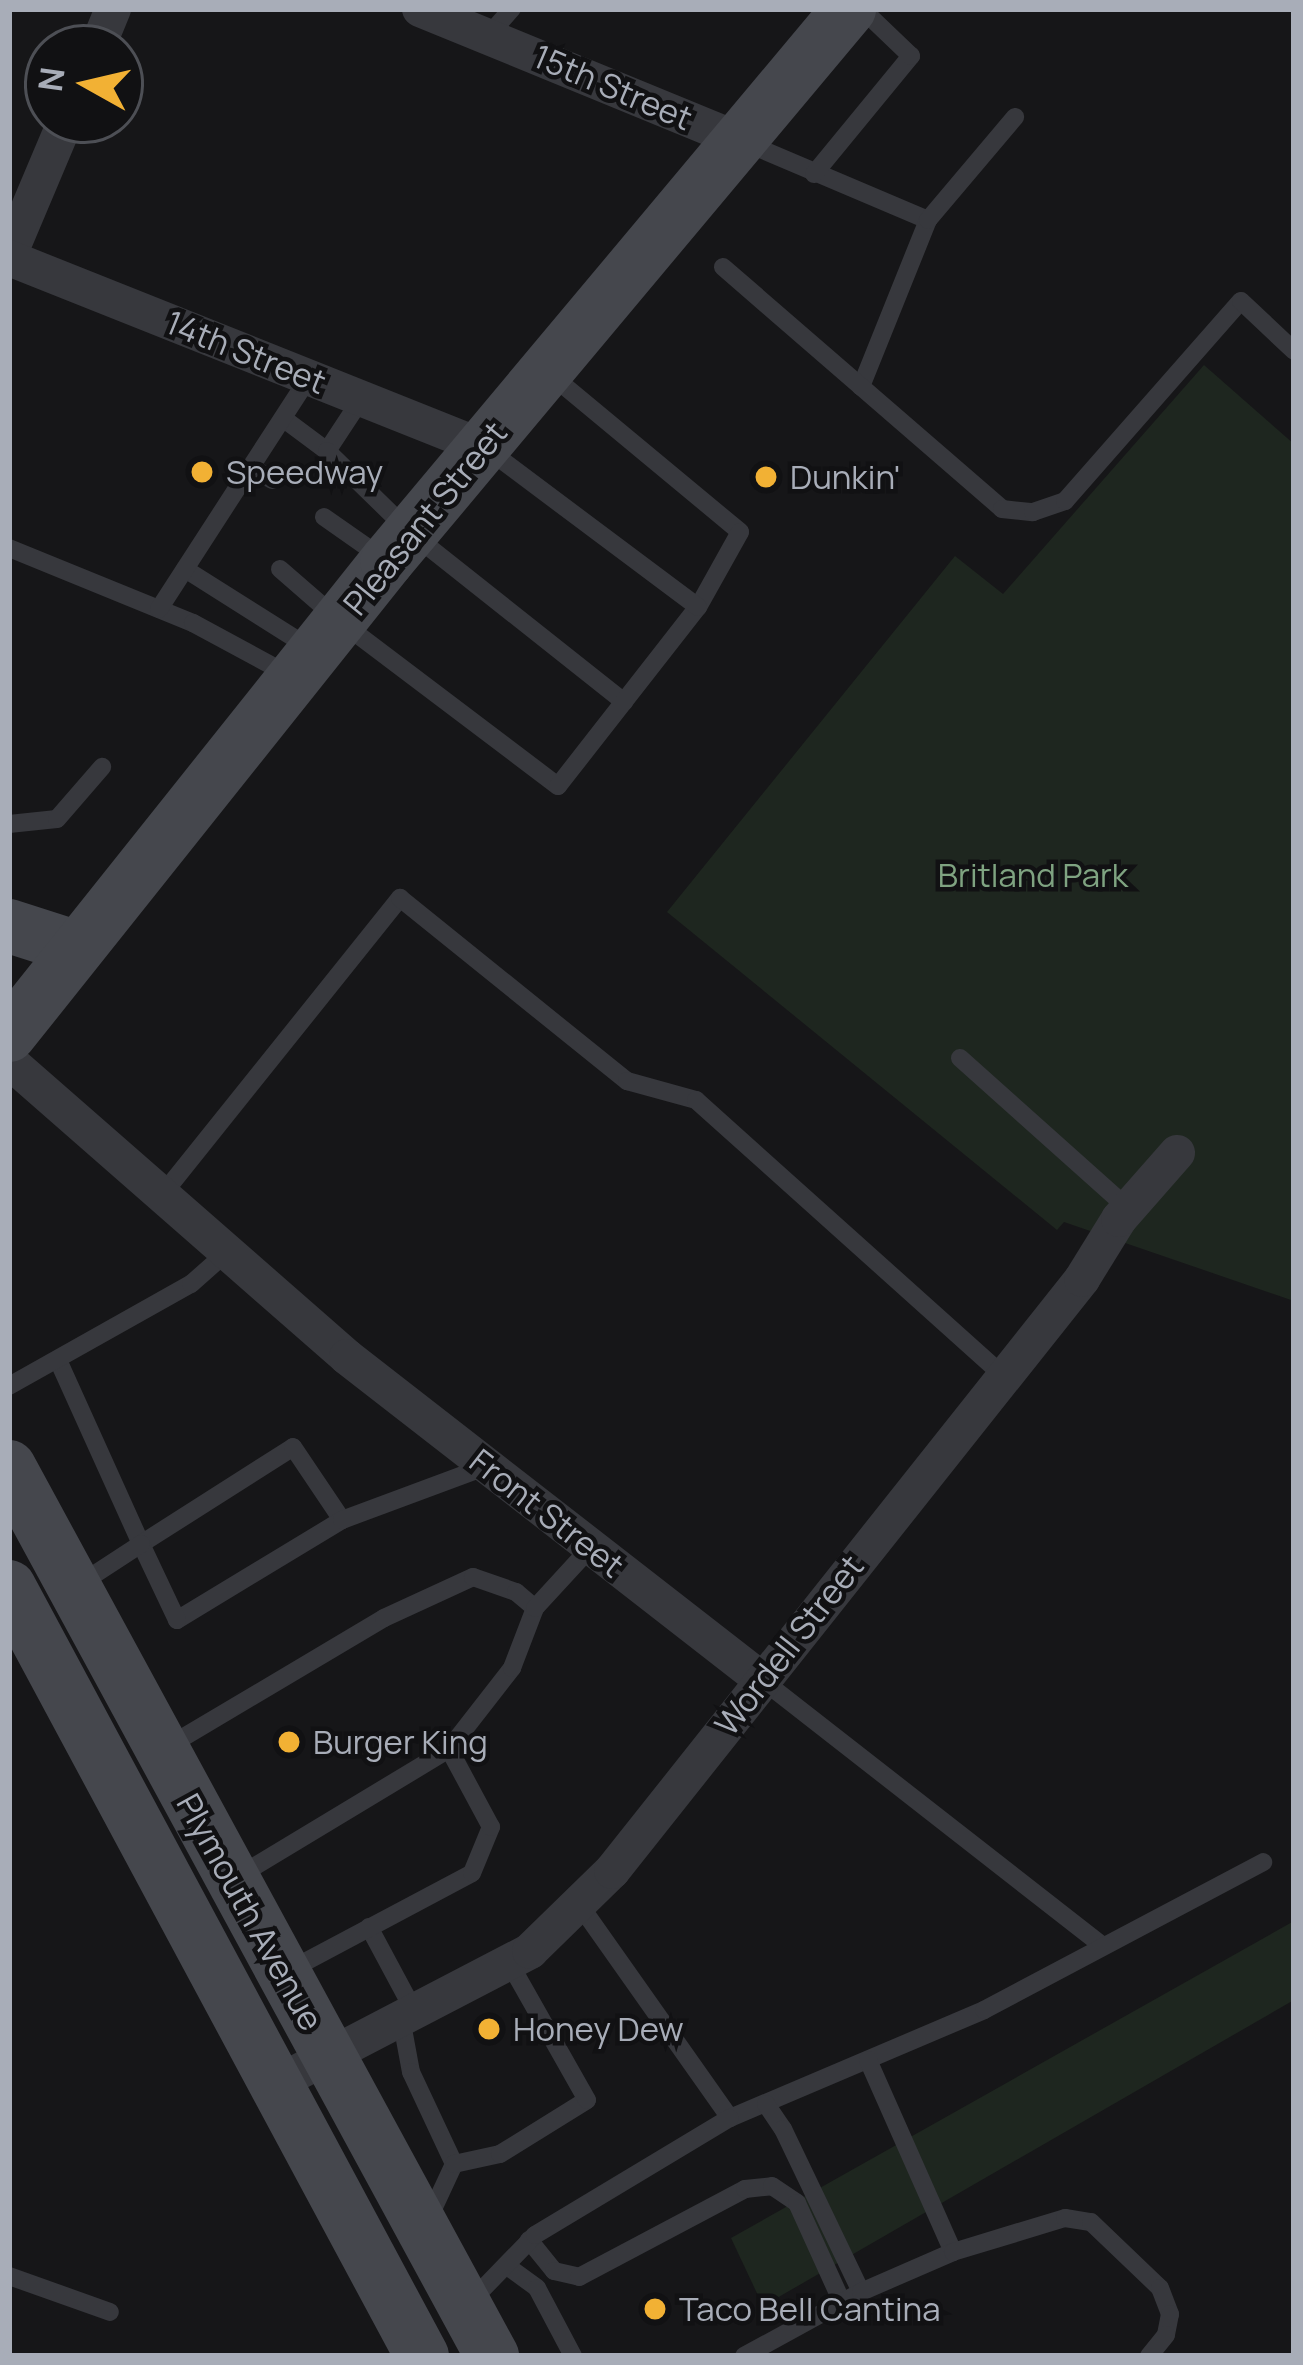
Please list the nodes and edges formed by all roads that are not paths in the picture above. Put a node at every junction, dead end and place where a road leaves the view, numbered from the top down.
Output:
1 (420, 9) edge
2 (849, 9) edge
3 (862, 9) edge
4 (501, 22) edge
5 (1015, 116) dead end
6 (740, 140) junction
7 (56, 144) edge
8 (814, 174) junction
9 (928, 220) junction
10 (9, 256) edge
11 (723, 268) dead end
12 (1294, 351) edge
13 (547, 370) junction
14 (309, 377) junction
15 (861, 387) junction
16 (362, 398) junction
17 (284, 419) junction
18 (483, 446) junction
19 (327, 451) junction
20 (252, 467) junction
21 (272, 480) dead end
22 (324, 517) dead end
23 (399, 547) junction
24 (9, 548) edge
25 (280, 568) dead end
26 (185, 569) junction
27 (698, 607) junction
28 (159, 609) junction
29 (316, 650) junction
30 (624, 702) junction
31 (102, 766) dead end
32 (9, 824) edge
33 (9, 926) edge
34 (77, 948) junction
35 (9, 1035) edge
36 (960, 1058) dead end
37 (9, 1061) edge
38 (1178, 1153) dead end
39 (162, 1195) junction
40 (1128, 1208) junction
41 (227, 1252) junction
42 (58, 1360) junction
43 (1004, 1376) junction
44 (9, 1386) edge
45 (488, 1466) junction
46 (9, 1467) edge
47 (342, 1520) junction
48 (140, 1544) junction
49 (591, 1546) junction
50 (74, 1587) junction
51 (15, 1605) edge
52 (535, 1608) junction
53 (761, 1678) junction
54 (449, 1749) junction
55 (162, 1750) junction
56 (1264, 1862) dead end
57 (233, 1879) junction
58 (579, 1904) junction
59 (369, 1928) junction
60 (1102, 1945) junction
61 (509, 1962) junction
62 (284, 1973) junction
63 (407, 2014) junction
64 (329, 2056) junction
65 (868, 2060) junction
66 (275, 2084) junction
67 (766, 2104) junction
68 (730, 2118) junction
69 (454, 2164) junction
70 (423, 2230) junction
71 (530, 2240) junction
72 (953, 2252) junction
73 (507, 2266) junction
74 (9, 2276) edge
75 (861, 2292) junction
76 (842, 2302) junction
77 (465, 2307) junction
78 (110, 2312) dead end
79 (422, 2356) edge
80 (492, 2356) edge
81 (573, 2356) edge
82 (744, 2356) edge
83 (1149, 2356) edge

1 - 4 street, 15th Street
2 - 6 main road, Pleasant Street
3 - 8 lane
4 - 6 street, 15th Street
5 - 9 lane
6 - 8 lane
6 - 13 main road, Pleasant Street
7 - 10 street
8 - 9 lane
9 - 15 lane
10 - 14 street, 14th Street
11 - 15 lane
12 - 15 lane
13 - 18 main road, Pleasant Street
13 - 27 lane
14 - 16 street, 14th Street
14 - 17 lane
16 - 18 street, 14th Street
16 - 19 lane
17 - 19 lane
17 - 20 lane
18 - 23 main road, Pleasant Street
18 - 27 lane
19 - 23 lane
20 - 21 lane
20 - 26 lane
22 - 23 lane
23 - 29 main road, Pleasant Street
23 - 30 lane
24 - 28 lane
25 - 29 lane
26 - 28 lane
26 - 29 lane
27 - 30 lane
28 - 29 lane
29 - 30 lane
29 - 34 main road, Pleasant Street
31 - 32 lane
33 - 34 main road
34 - 35 main road, Pleasant Street
36 - 40 lane
37 - 39 street, Front Street
38 - 40 street, Wordell Street
39 - 41 street, Front Street
39 - 43 lane
40 - 43 street, Wordell Street
41 - 42 lane
41 - 45 street, Front Street
42 - 44 lane
42 - 48 lane
43 - 53 street, Wordell Street
45 - 47 lane
45 - 49 street, Front Street
46 - 50 main road, Plymouth Avenue
47 - 48 lane
47 - 48 lane
48 - 50 lane
49 - 52 lane
49 - 53 street, Front Street
50 - 55 main road, Plymouth Avenue
51 - 66 main road, Plymouth Avenue
52 - 54 lane
52 - 55 lane
53 - 58 street, Wordell Street
53 - 60 lane, Front Street
54 - 57 lane
54 - 59 lane
55 - 57 main road, Plymouth Avenue
56 - 60 lane
57 - 62 main road, Plymouth Avenue
58 - 61 street, Wordell Street
58 - 68 lane
59 - 62 lane
59 - 63 lane
60 - 65 lane
61 - 63 street, Wordell Street
61 - 69 lane
62 - 64 main road, Plymouth Avenue
63 - 64 street, Wordell Street
63 - 69 lane
64 - 66 street, Wordell Street
64 - 70 main road, Plymouth Avenue
65 - 67 lane
65 - 72 lane
66 - 79 main road, Plymouth Avenue
67 - 68 lane
67 - 75 lane
68 - 71 lane
69 - 70 lane
70 - 77 main road, Plymouth Avenue
71 - 73 lane
71 - 76 lane
72 - 75 lane
72 - 83 lane
73 - 77 lane
73 - 81 lane
74 - 78 lane
75 - 76 lane
76 - 82 lane
77 - 80 main road, Plymouth Avenue

